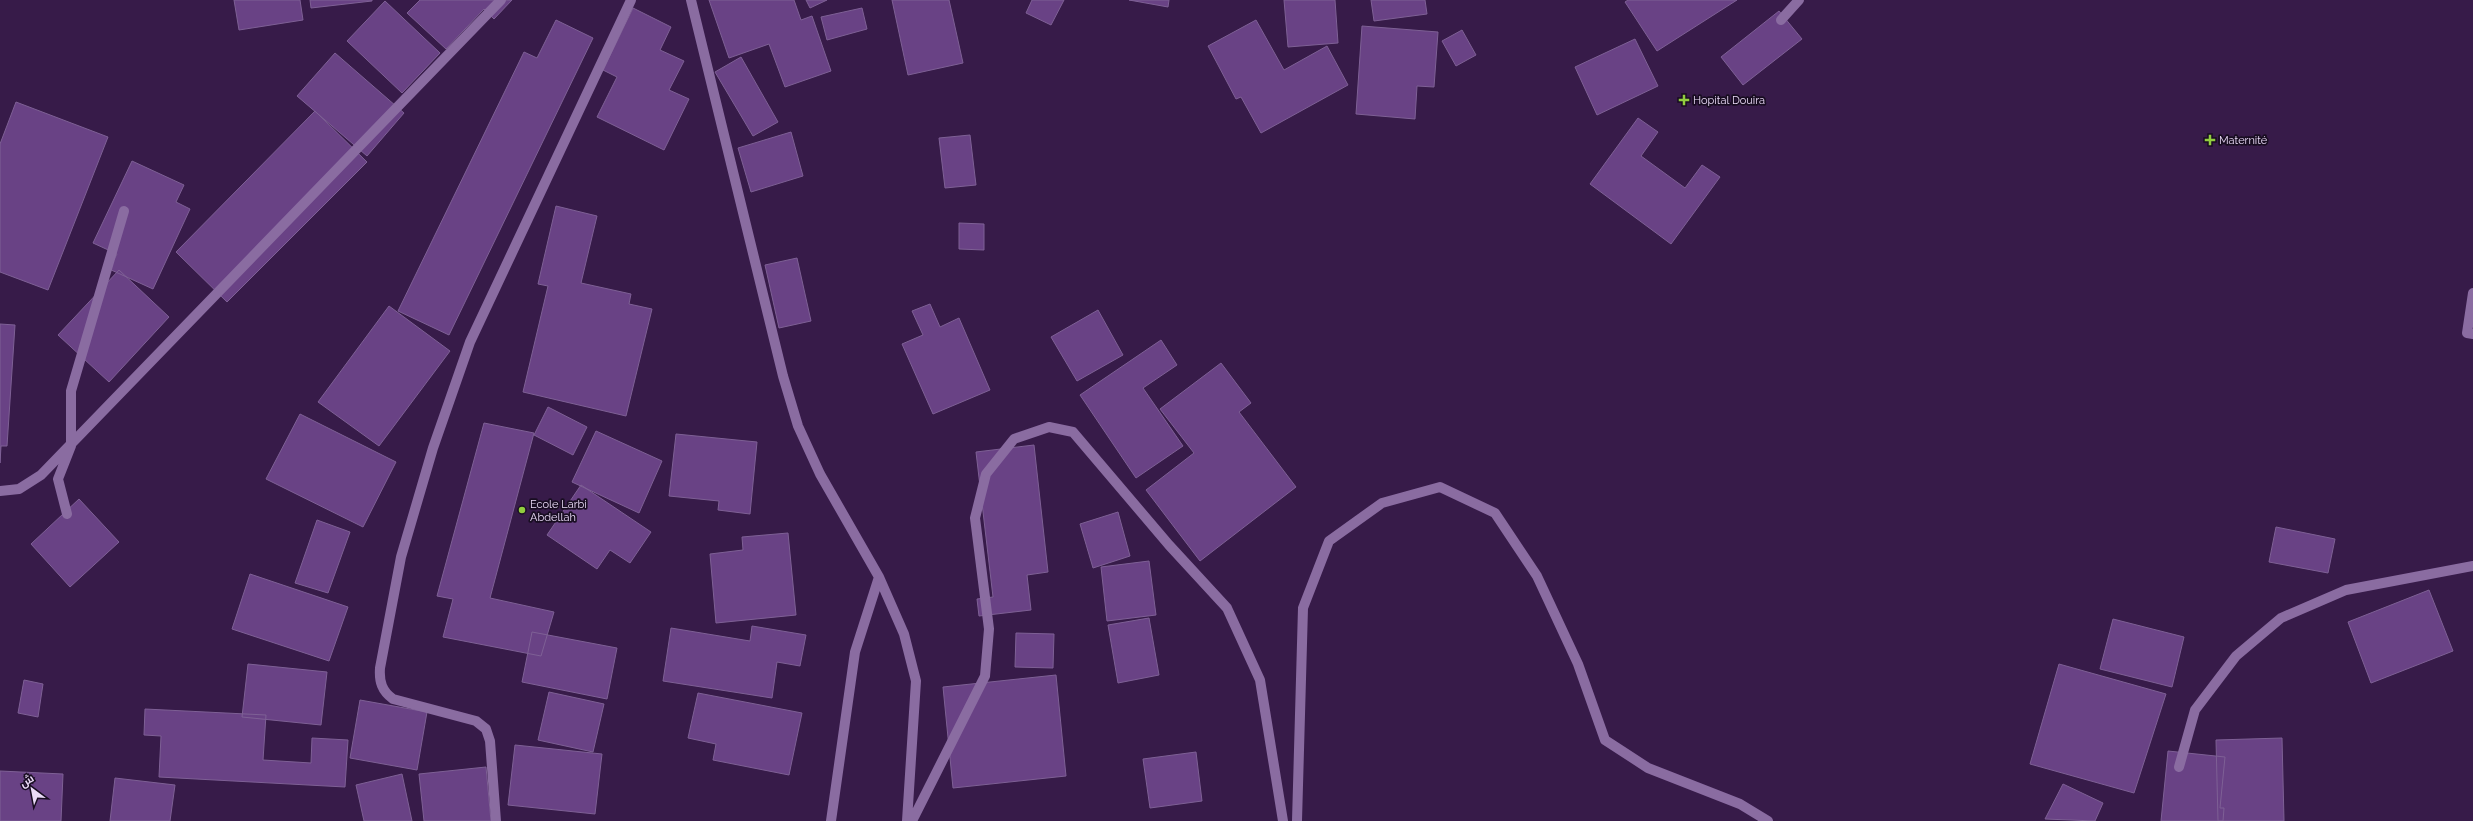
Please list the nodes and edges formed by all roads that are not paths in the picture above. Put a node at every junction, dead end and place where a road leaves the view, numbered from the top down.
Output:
1 (500, 0) edge
2 (631, 0) edge
3 (691, 0) edge
4 (1799, 0) edge
5 (1781, 20) dead end
6 (124, 211) dead end
7 (2473, 293) edge
8 (2473, 334) edge
9 (71, 446) junction
10 (0, 492) edge
11 (67, 514) dead end
12 (2473, 566) edge
13 (879, 577) junction
14 (2179, 767) dead end
15 (496, 821) edge
16 (831, 821) edge
17 (907, 821) edge
18 (912, 821) edge
19 (1282, 821) edge
20 (1297, 821) edge
21 (1768, 821) edge

1 - 9 street
2 - 15 street
3 - 13 street
4 - 5 street
6 - 9 street
7 - 8 street
9 - 10 street
9 - 11 street
12 - 14 street
13 - 16 street
13 - 17 street
18 - 19 street
20 - 21 street

